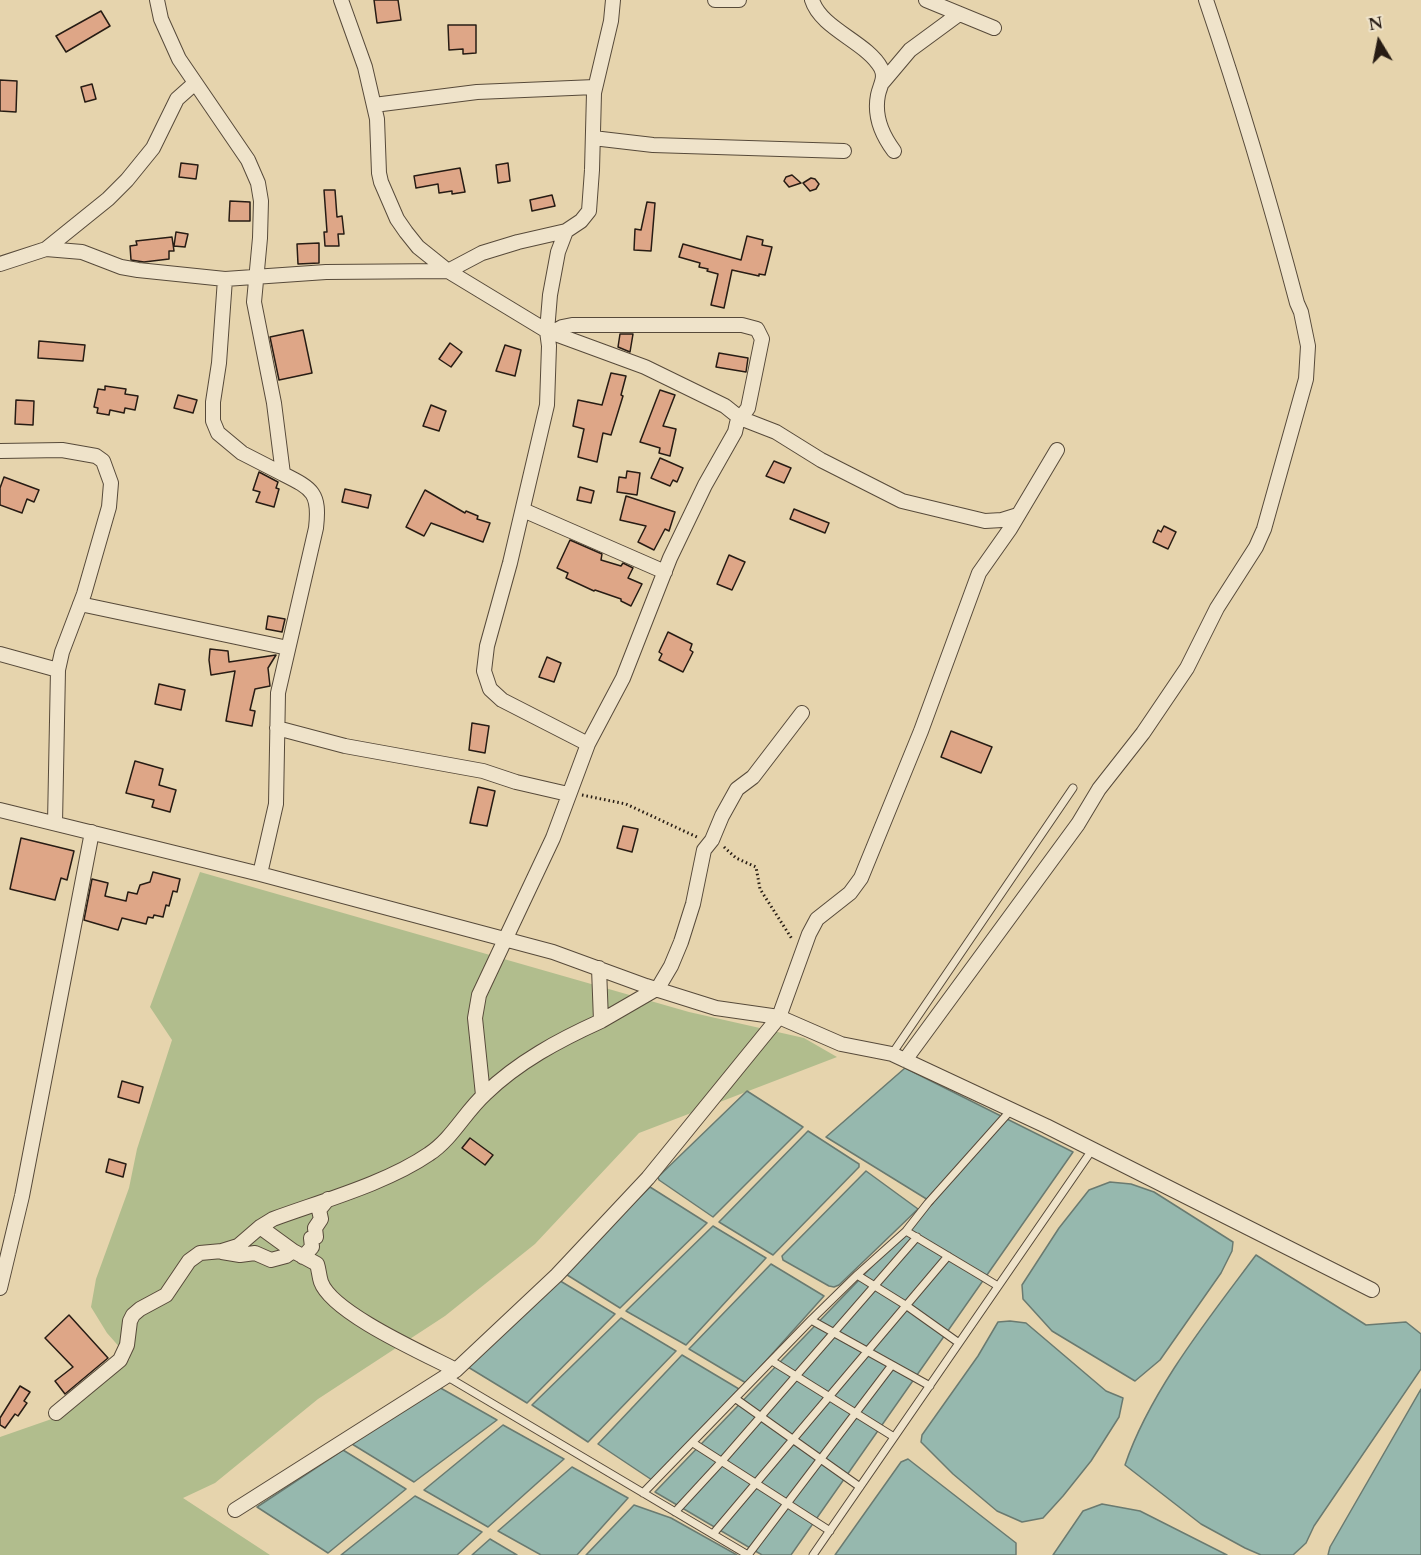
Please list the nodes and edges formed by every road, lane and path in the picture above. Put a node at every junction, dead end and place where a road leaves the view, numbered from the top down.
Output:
1 (158, 0) edge
2 (341, 0) edge
3 (613, 0) edge
4 (715, 0) edge
5 (738, 0) edge
6 (812, 0) edge
7 (926, 0) edge
8 (1206, 0) edge
9 (959, 14) junction
10 (994, 27) dead end
11 (883, 82) junction
12 (195, 83) junction
13 (595, 87) junction
14 (374, 105) junction
15 (593, 138) junction
16 (844, 151) dead end
17 (894, 151) dead end
18 (566, 231) junction
19 (46, 249) junction
20 (0, 264) edge
21 (448, 271) junction
22 (257, 276) junction
23 (225, 279) junction
24 (550, 332) junction
25 (740, 418) junction
26 (1057, 450) dead end
27 (0, 451) edge
28 (283, 474) junction
29 (523, 510) junction
30 (1018, 515) junction
31 (664, 572) junction
32 (80, 604) junction
33 (288, 648) junction
34 (0, 654) edge
35 (58, 670) junction
36 (802, 713) dead end
37 (277, 728) junction
38 (588, 744) junction
39 (1073, 788) dead end
40 (568, 794) junction
41 (0, 810) edge
42 (55, 823) junction
43 (92, 832) junction
44 (260, 874) junction
45 (506, 940) junction
46 (599, 968) junction
47 (658, 988) junction
48 (779, 1017) junction
49 (601, 1021) junction
50 (892, 1054) junction
51 (905, 1060) junction
52 (483, 1095) junction
53 (1011, 1110) junction
54 (1092, 1150) junction
55 (328, 1199) junction
56 (260, 1227) junction
57 (906, 1231) junction
58 (917, 1237) junction
59 (217, 1251) junction
60 (298, 1254) junction
61 (948, 1256) junction
62 (857, 1275) junction
63 (874, 1286) junction
64 (998, 1286) junction
65 (0, 1288) edge
66 (1372, 1290) dead end
67 (907, 1306) junction
68 (811, 1320) junction
69 (834, 1333) junction
70 (959, 1343) junction
71 (869, 1352) junction
72 (772, 1361) junction
73 (892, 1365) junction
74 (451, 1373) junction
75 (796, 1376) junction
76 (930, 1386) junction
77 (829, 1396) junction
78 (736, 1399) junction
79 (856, 1412) junction
80 (56, 1413) dead end
81 (761, 1417) junction
82 (894, 1437) junction
83 (792, 1440) junction
84 (693, 1443) junction
85 (820, 1459) junction
86 (722, 1461) junction
87 (756, 1483) junction
88 (860, 1487) junction
89 (643, 1493) junction
90 (787, 1503) junction
91 (235, 1510) dead end
92 (675, 1512) junction
93 (830, 1531) junction
94 (713, 1534) junction
95 (748, 1555) edge
96 (813, 1555) edge

1 - 12 street
2 - 14 street
3 - 13 street
4 - 5 street
6 - 11 street
7 - 9 street
8 - 51 street
9 - 10 street
9 - 11 street
11 - 17 street
12 - 19 street
12 - 22 street
13 - 14 street
13 - 15 street
14 - 21 street
15 - 16 street
15 - 18 street
18 - 21 street
18 - 24 street
19 - 20 street
19 - 23 street
21 - 22 street
21 - 24 street
22 - 23 street
22 - 28 street
23 - 28 street
24 - 25 street
24 - 25 street
24 - 29 street
25 - 30 street
25 - 31 street
26 - 30 street
27 - 32 street
28 - 33 street
29 - 31 street
29 - 38 street
30 - 48 street
31 - 38 street
32 - 33 street
32 - 35 street
33 - 37 street
34 - 35 street
35 - 42 street
36 - 47 street
37 - 40 street
37 - 44 street
38 - 40 street
39 - 50 lane
40 - 45 street
41 - 42 street
42 - 43 street
43 - 44 street
43 - 65 street
44 - 45 street
45 - 46 street
45 - 52 street
46 - 47 street
46 - 49 street
47 - 48 street
47 - 49 street
48 - 50 street
48 - 74 street
49 - 52 street
50 - 51 street
51 - 53 street
52 - 55 street
53 - 54 street
53 - 57 lane
54 - 64 lane
54 - 66 street
55 - 56 street
55 - 60 street
56 - 59 street
56 - 60 street
57 - 58 lane
57 - 62 lane
58 - 61 lane
58 - 63 lane
59 - 60 street
59 - 80 street
60 - 74 street
61 - 64 lane
61 - 67 lane
62 - 63 lane
62 - 68 lane
63 - 67 lane
63 - 69 lane
64 - 70 lane
67 - 70 lane
67 - 71 lane
68 - 69 lane
68 - 72 lane
69 - 71 lane
69 - 75 lane
70 - 76 lane
71 - 73 lane
71 - 77 lane
72 - 75 lane
72 - 78 lane
73 - 76 lane
73 - 79 lane
74 - 89 lane
74 - 91 street
75 - 77 lane
75 - 81 lane
76 - 82 lane
77 - 79 lane
77 - 83 lane
78 - 81 lane
78 - 84 lane
79 - 82 lane
79 - 85 lane
81 - 83 lane
81 - 86 lane
82 - 88 lane
83 - 85 lane
83 - 87 lane
84 - 86 lane
84 - 89 lane
85 - 88 lane
85 - 90 lane
86 - 87 lane
86 - 92 lane
87 - 90 lane
87 - 94 lane
88 - 93 lane
89 - 92 lane
90 - 93 lane
90 - 95 lane
92 - 94 lane
93 - 96 lane
94 - 95 lane

